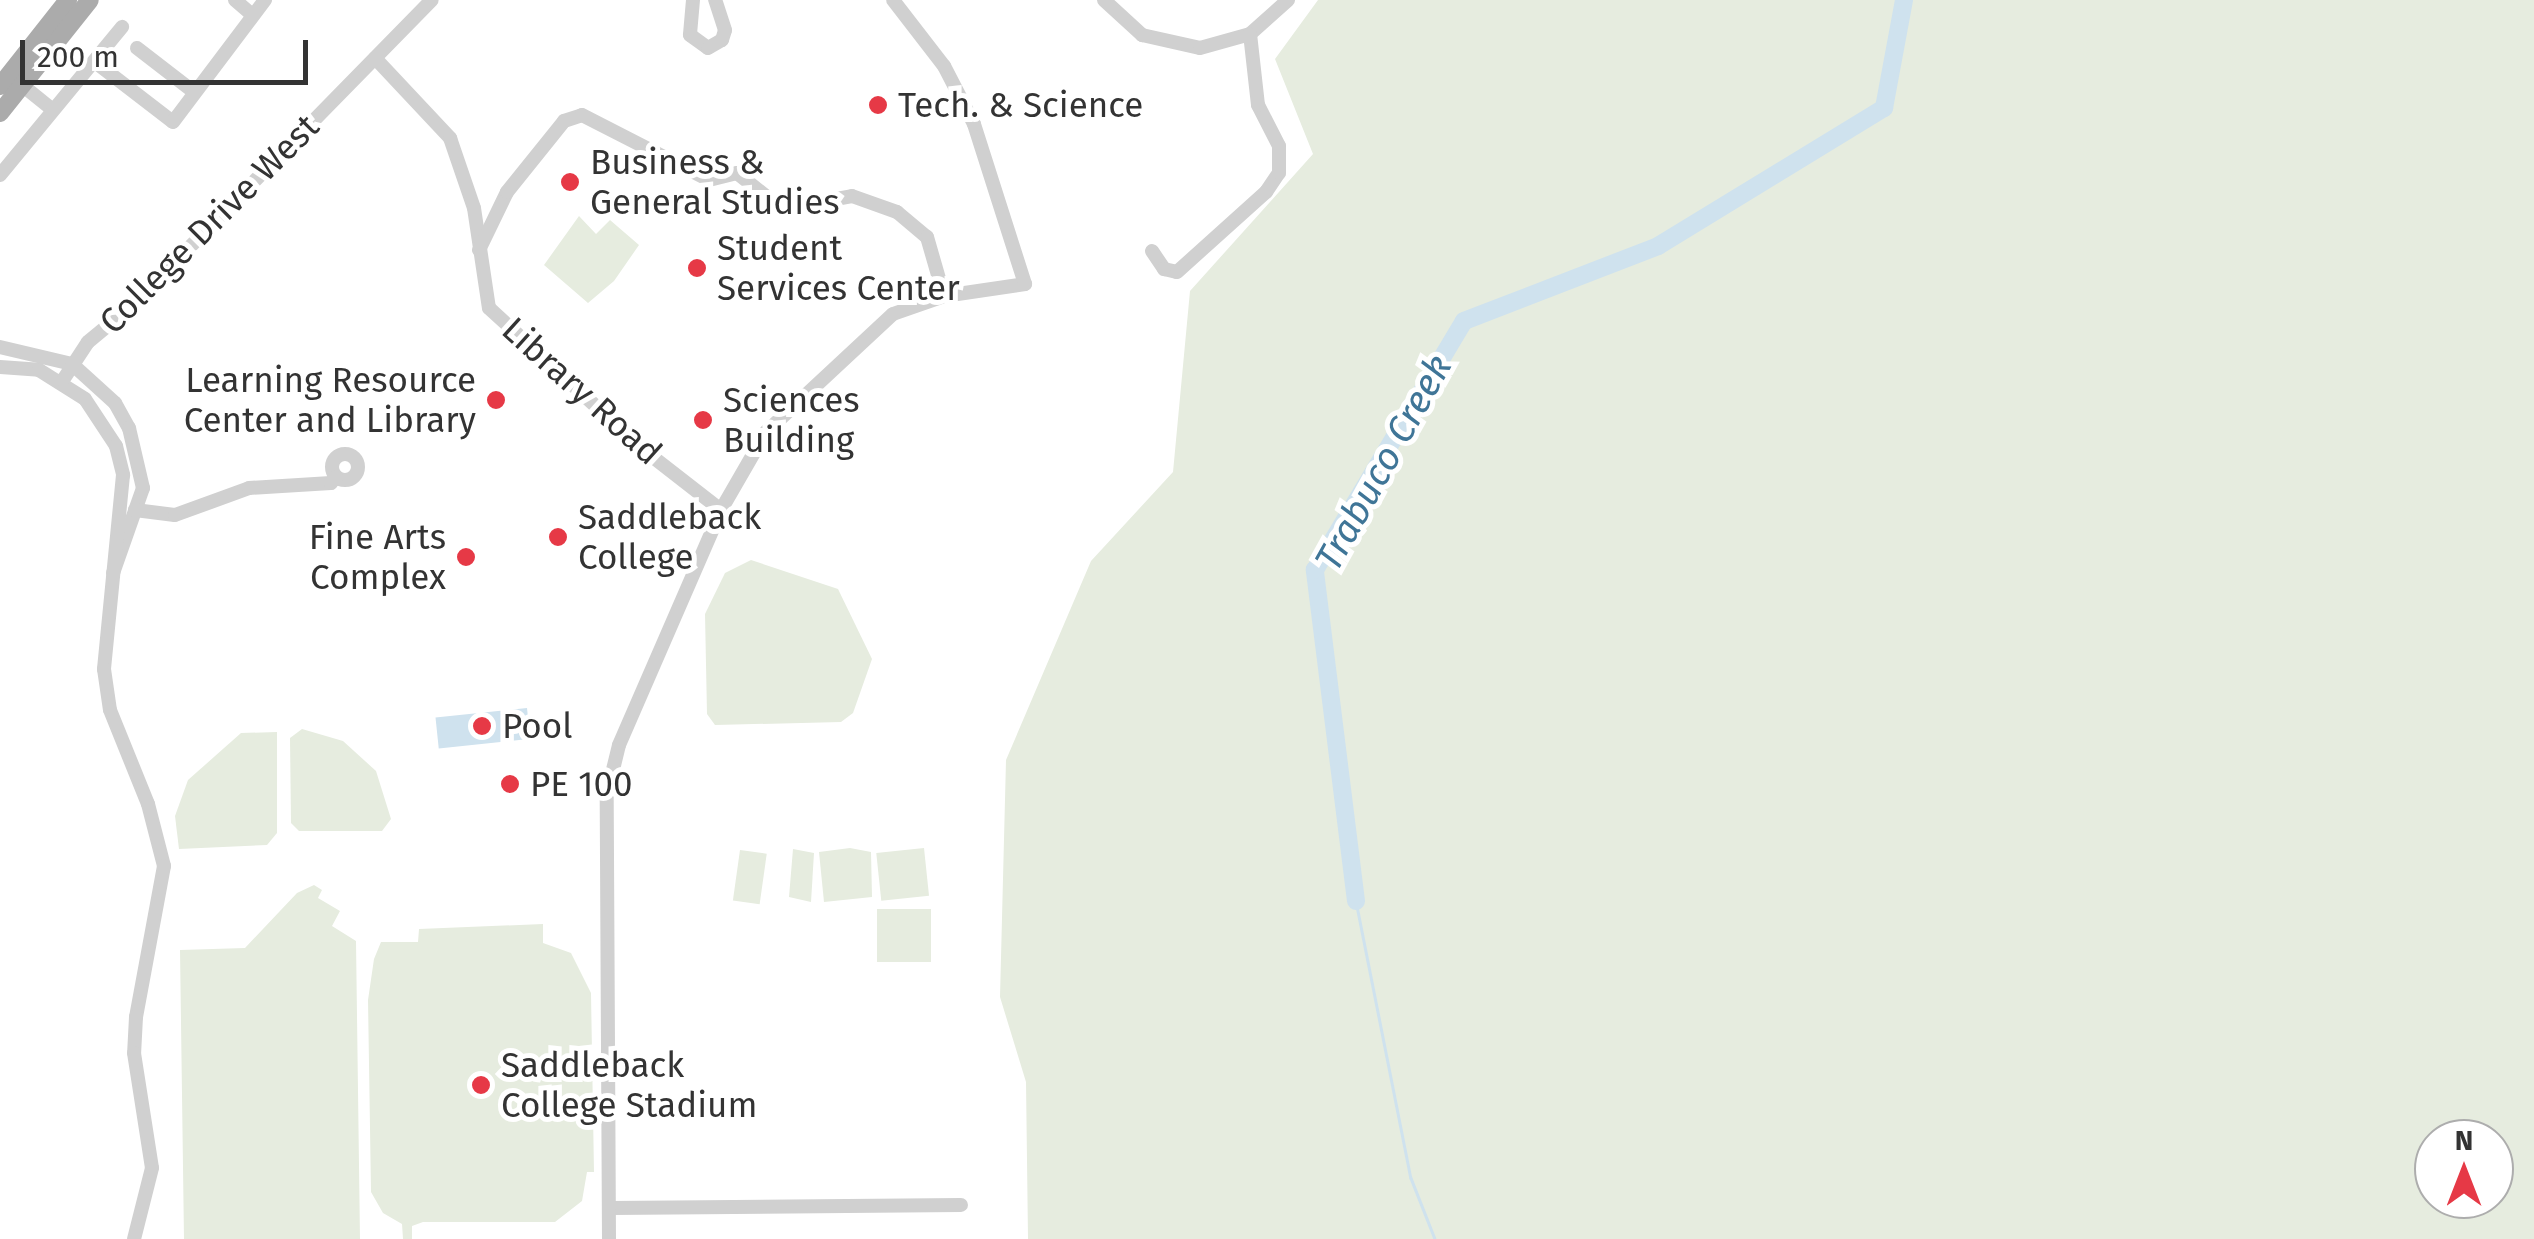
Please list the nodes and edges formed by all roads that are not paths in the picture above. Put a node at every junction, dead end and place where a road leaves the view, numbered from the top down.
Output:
1 (68, 0) edge
2 (90, 0) edge
3 (235, 0) edge
4 (265, 0) edge
5 (432, 0) edge
6 (693, 0) edge
7 (893, 0) edge
8 (1104, 0) edge
9 (1288, 0) edge
10 (716, 7) edge
11 (252, 16) junction
12 (694, 18) junction
13 (122, 27) dead end
14 (1250, 34) junction
15 (137, 48) dead end
16 (375, 58) junction
17 (95, 62) junction
18 (22, 85) junction
19 (0, 86) edge
20 (194, 92) junction
21 (52, 109) junction
22 (0, 113) edge
23 (0, 175) edge
24 (480, 250) junction
25 (1152, 252) dead end
26 (944, 296) junction
27 (0, 347) edge
28 (72, 364) junction
29 (0, 367) edge
30 (62, 380) junction
31 (336, 477) dead end
32 (121, 507) junction
33 (140, 510) junction
34 (721, 510) junction
35 (110, 578) junction
36 (961, 1205) dead end
37 (612, 1208) junction
38 (134, 1239) edge
39 (610, 1239) edge

1 - 19 main road
2 - 18 main road
3 - 11 street
4 - 11 street
5 - 16 street, College Drive West
6 - 12 street
7 - 26 street
8 - 14 street
9 - 14 street
10 - 12 street
10 - 12 street
11 - 20 street
13 - 17 street
14 - 25 street
15 - 20 street
16 - 24 street, Library Road
16 - 28 street, College Drive West
17 - 20 street
17 - 21 street
18 - 21 street
18 - 22 main road
21 - 23 street
24 - 26 street
24 - 34 street, Library Road
26 - 34 street
27 - 28 street, College Drive West
28 - 30 street, College Drive West
28 - 33 street, College Drive West
29 - 30 street
30 - 32 street, College Drive West
31 - 33 street
32 - 33 street
32 - 35 street, College Drive West
33 - 35 street, College Drive West
34 - 37 street
35 - 38 street, College Drive West
36 - 37 street
37 - 39 street

